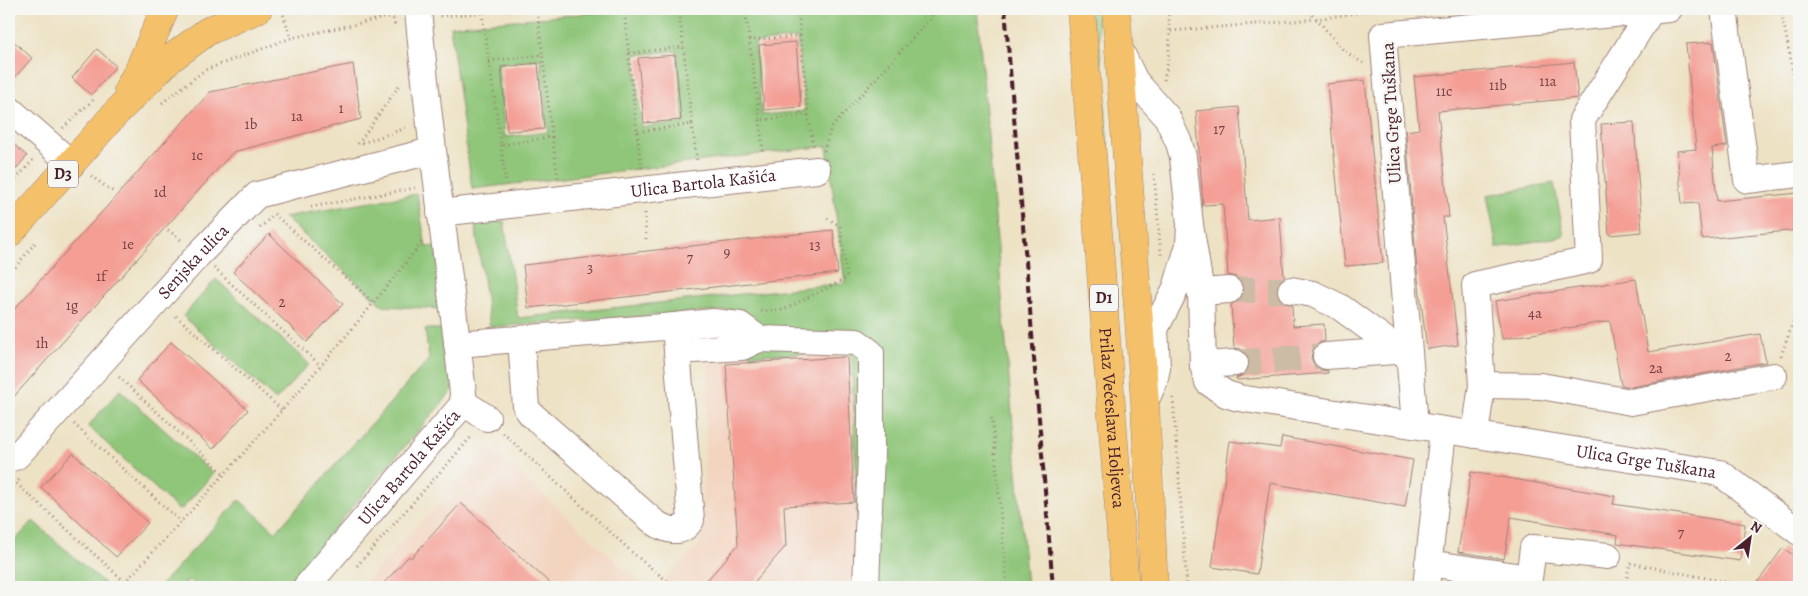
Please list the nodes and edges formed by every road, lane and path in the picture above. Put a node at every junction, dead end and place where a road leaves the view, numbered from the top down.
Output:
1 (165, 9) edge
2 (258, 9) edge
3 (282, 9) edge
4 (458, 9) edge
5 (531, 9) edge
6 (537, 9) edge
7 (624, 9) edge
8 (679, 9) edge
9 (745, 9) edge
10 (798, 9) edge
11 (935, 9) edge
12 (1116, 9) edge
13 (1125, 9) edge
14 (1304, 9) edge
15 (1383, 9) edge
16 (1724, 9) edge
17 (1780, 9) edge
18 (1660, 10) edge
19 (1081, 11) edge
20 (228, 12) edge
21 (418, 13) edge
22 (482, 13) junction
23 (458, 15) junction
24 (1316, 19) junction
25 (1171, 31) dead end
26 (801, 36) junction
27 (291, 38) junction
28 (749, 40) junction
29 (1119, 43) junction
30 (684, 47) junction
31 (629, 53) junction
32 (542, 55) junction
33 (489, 61) junction
34 (1386, 77) junction
35 (403, 80) dead end
36 (1799, 104) edge
37 (106, 106) junction
38 (155, 108) dead end
39 (9, 110) edge
40 (808, 115) junction
41 (760, 120) junction
42 (692, 124) junction
43 (552, 137) junction
44 (47, 143) junction
45 (358, 144) dead end
46 (501, 145) junction
47 (431, 151) junction
48 (817, 170) junction
49 (86, 173) junction
50 (1799, 174) edge
51 (765, 176) junction
52 (700, 183) junction
53 (424, 186) dead end
54 (9, 187) edge
55 (115, 193) dead end
56 (561, 198) junction
57 (509, 205) junction
58 (302, 209) dead end
59 (284, 212) dead end
60 (440, 213) junction
61 (274, 214) junction
62 (824, 216) dead end
63 (1190, 224) junction
64 (168, 230) dead end
65 (255, 233) dead end
66 (9, 234) edge
67 (40, 237) dead end
68 (424, 239) dead end
69 (223, 264) dead end
70 (209, 267) junction
71 (9, 275) edge
72 (1230, 290) tunnel mouth
73 (1291, 290) tunnel mouth
74 (1201, 292) junction
75 (374, 303) junction
76 (1799, 306) edge
77 (182, 309) dead end
78 (783, 310) dead end
79 (176, 316) junction
80 (169, 322) dead end
81 (676, 339) junction
82 (521, 340) junction
83 (458, 344) junction
84 (1404, 350) junction
85 (1326, 356) tunnel mouth
86 (1235, 363) tunnel mouth
87 (1203, 365) junction
88 (321, 366) junction
89 (125, 370) dead end
90 (1774, 376) joint
91 (119, 377) junction
92 (112, 384) dead end
93 (1482, 385) junction
94 (464, 403) junction
95 (1145, 403) junction
96 (282, 410) junction
97 (80, 416) dead end
98 (487, 418) junction
99 (992, 418) dead end
100 (73, 423) junction
101 (1415, 425) junction
102 (67, 430) dead end
103 (1444, 431) junction
104 (1475, 435) junction
105 (15, 468) edge
106 (224, 474) junction
107 (181, 522) junction
108 (1799, 532) edge
109 (1608, 556) dead end
110 (351, 572) dead end
111 (1427, 575) edge
112 (126, 582) junction
113 (1732, 583) dead end
114 (127, 587) edge
115 (306, 587) edge
116 (669, 587) edge
117 (866, 587) edge
118 (1007, 587) edge
119 (1125, 587) edge
120 (1154, 587) edge
121 (1625, 587) edge

1 - 37 main road
2 - 20 main road, D3
3 - 27 path
4 - 23 path
5 - 22 path
6 - 32 path
7 - 31 path
8 - 30 path
9 - 28 path
10 - 26 path
11 - 48 path
12 - 29 main road, Prilaz Većeslava Holjevca / D1
13 - 29 main road
14 - 24 path
15 - 24 path
16 - 50 street
17 - 36 path
18 - 34 street, Ulica Grge Tuškana
18 - 93 street, Ulica Grge Tuškana
19 - 119 main road, Prilaz Većeslava Holjevca / D1
20 - 37 main road, D3
21 - 23 path
21 - 27 path
21 - 47 street, Ulica Bartola Kašića
22 - 23 path
22 - 33 path
24 - 25 path
24 - 34 path
26 - 28 path
26 - 40 path
27 - 38 path
28 - 41 path
29 - 63 street
29 - 95 main road, Prilaz Većeslava Holjevca / D1
30 - 31 path
30 - 42 path
31 - 42 path
32 - 33 path
32 - 43 path
33 - 46 path
34 - 84 street, Ulica Grge Tuškana
35 - 45 path
37 - 44 path
37 - 49 main road, D3
39 - 44 street
40 - 41 path
40 - 48 path
41 - 51 path
42 - 52 path
43 - 46 path
43 - 56 path
44 - 49 street
44 - 54 path
46 - 57 path
47 - 60 street, Ulica Bartola Kašića
47 - 70 street, Senjska ulica
48 - 51 street, Ulica Bartola Kašića
49 - 55 path
49 - 66 main road, D3
51 - 52 street, Ulica Bartola Kašića
52 - 56 street, Ulica Bartola Kašića
53 - 58 path
56 - 57 street, Ulica Bartola Kašića
57 - 60 street, Ulica Bartola Kašića
59 - 61 path
60 - 83 street, Ulica Bartola Kašića
61 - 65 path
61 - 75 path
62 - 78 path
63 - 74 street, Ulica Grge Tuškana
63 - 95 street
64 - 70 path
67 - 71 path
68 - 75 path
69 - 70 path
70 - 88 path
70 - 105 street, Senjska ulica
72 - 74 street
73 - 84 street
74 - 87 street, Ulica Grge Tuškana
75 - 88 path
76 - 90 path
77 - 79 path
79 - 80 path
79 - 96 path
81 - 82 street
81 - 82 street
81 - 117 street
82 - 83 street
83 - 94 street, Ulica Bartola Kašića
84 - 85 street
84 - 101 street, Ulica Grge Tuškana
86 - 87 street
87 - 101 street, Ulica Grge Tuškana
88 - 96 path
89 - 91 path
90 - 93 street
91 - 92 path
91 - 106 path
93 - 104 street, Ulica Grge Tuškana
94 - 98 street
94 - 115 street, Ulica Bartola Kašića
95 - 120 main road, Prilaz Većeslava Holjevca / D1
96 - 106 path
97 - 100 path
98 - 110 path
98 - 116 path
99 - 118 path
100 - 102 path
100 - 107 path
101 - 103 street, Ulica Grge Tuškana
103 - 104 street, Ulica Grge Tuškana
103 - 111 street
104 - 108 street, Ulica Grge Tuškana
105 - 112 path
106 - 107 path
107 - 112 path
109 - 111 street
112 - 114 path
113 - 121 path

